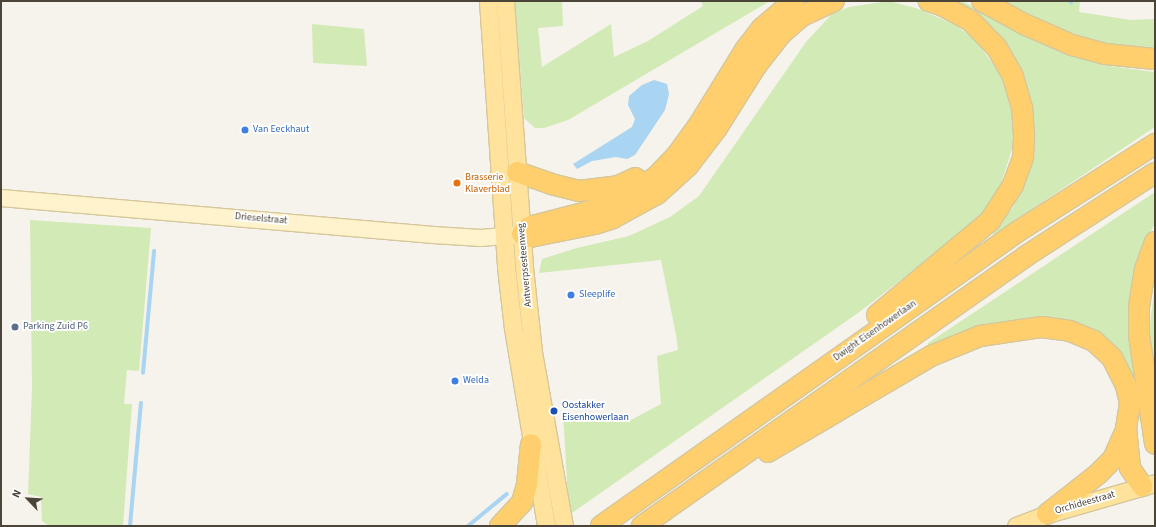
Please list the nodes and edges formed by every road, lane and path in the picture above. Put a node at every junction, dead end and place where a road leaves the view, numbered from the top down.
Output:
1 (488, 1) edge
2 (505, 1) edge
3 (794, 1) edge
4 (834, 1) edge
5 (929, 1) edge
6 (982, 1) edge
7 (1155, 59) edge
8 (1155, 144) edge
9 (677, 155) junction
10 (517, 172) junction
11 (1155, 173) edge
12 (1, 198) edge
13 (513, 235) junction
14 (1155, 242) edge
15 (848, 350) junction
16 (1152, 406) edge
17 (1126, 428) junction
18 (531, 444) junction
19 (1155, 444) edge
20 (718, 472) junction
21 (1149, 485) edge
22 (1047, 514) junction
23 (500, 526) edge
24 (546, 526) edge
25 (564, 526) edge
26 (600, 526) edge
27 (642, 526) edge
28 (1016, 526) edge

1 - 13 main road, Antwerpsesteenweg
2 - 10 main road, Antwerpsesteenweg
3 - 9 highway
4 - 13 highway
5 - 15 highway
6 - 7 highway
8 - 15 highway, Dwight Eisenhowerlaan
9 - 10 highway
9 - 13 highway
10 - 13 main road, Antwerpsesteenweg
11 - 20 highway
12 - 13 street, Drieselstraat
13 - 18 main road, Antwerpsesteenweg
13 - 25 main road, Antwerpsesteenweg
14 - 16 highway
15 - 26 highway, Dwight Eisenhowerlaan
16 - 19 highway
17 - 20 highway
17 - 21 highway
17 - 22 highway
18 - 23 highway
18 - 24 main road, Antwerpsesteenweg
20 - 27 highway
21 - 22 main road, Orchideestraat
22 - 28 main road, Orchideestraat

